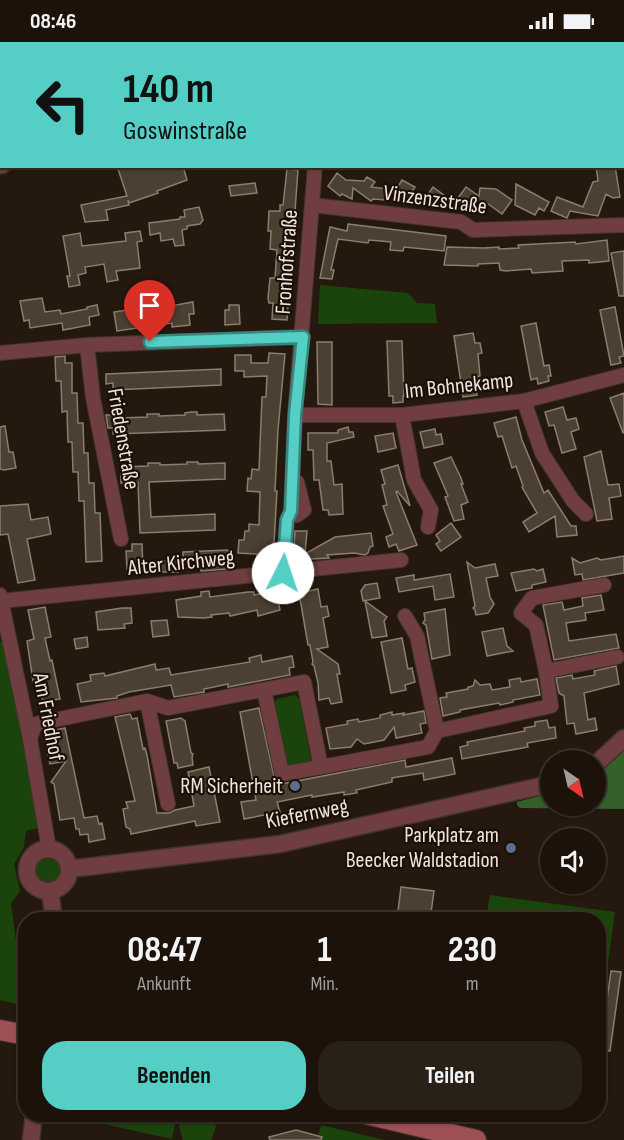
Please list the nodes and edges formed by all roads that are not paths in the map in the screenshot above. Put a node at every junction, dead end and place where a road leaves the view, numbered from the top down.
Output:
1 (315, 168) edge
2 (312, 205) junction
3 (624, 225) edge
4 (303, 337) junction
5 (87, 345) junction
6 (0, 353) edge
7 (624, 375) edge
8 (524, 401) junction
9 (295, 415) junction
10 (402, 415) junction
11 (585, 514) dead end
12 (428, 527) dead end
13 (121, 539) dead end
14 (401, 560) dead end
15 (283, 573) junction
16 (604, 585) dead end
17 (1, 598) edge
18 (405, 615) dead end
19 (618, 657) dead end
20 (546, 671) junction
21 (264, 690) junction
22 (147, 701) junction
23 (437, 730) junction
24 (624, 738) edge
25 (30, 739) junction
26 (606, 755) edge
27 (321, 767) junction
28 (540, 786) edge
29 (168, 804) dead end
30 (49, 849) junction
31 (69, 868) junction
32 (50, 891) junction
33 (53, 912) edge
34 (0, 1030) edge
35 (18, 1033) edge
36 (33, 1122) edge
37 (400, 1122) edge
38 (32, 1140) edge
39 (476, 1140) edge

1 - 2 street, Fronhofstraße
2 - 3 street, Vinzenzstraße
2 - 4 street, Fronhofstraße
4 - 5 street
4 - 9 street, Fronhofstraße
5 - 6 street
5 - 13 street, Friedenstraße
7 - 8 street, Im Bohnekamp
8 - 10 street, Im Bohnekamp
8 - 11 street
9 - 10 street, Im Bohnekamp
9 - 15 street, Fronhofstraße
10 - 12 street
14 - 15 street, Alter Kirchweg
15 - 17 street, Alter Kirchweg
16 - 20 street
17 - 25 street, Am Friedhof
18 - 23 street
19 - 20 street
20 - 23 street
21 - 22 street
21 - 27 street
21 - 27 street
22 - 25 street
22 - 29 street
23 - 27 street
24 - 26 street
25 - 30 street, Am Friedhof
28 - 31 street, Kiefernweg
30 - 31 street
30 - 32 street
31 - 32 street
32 - 33 street
34 - 35 main road
36 - 38 street
37 - 39 main road

